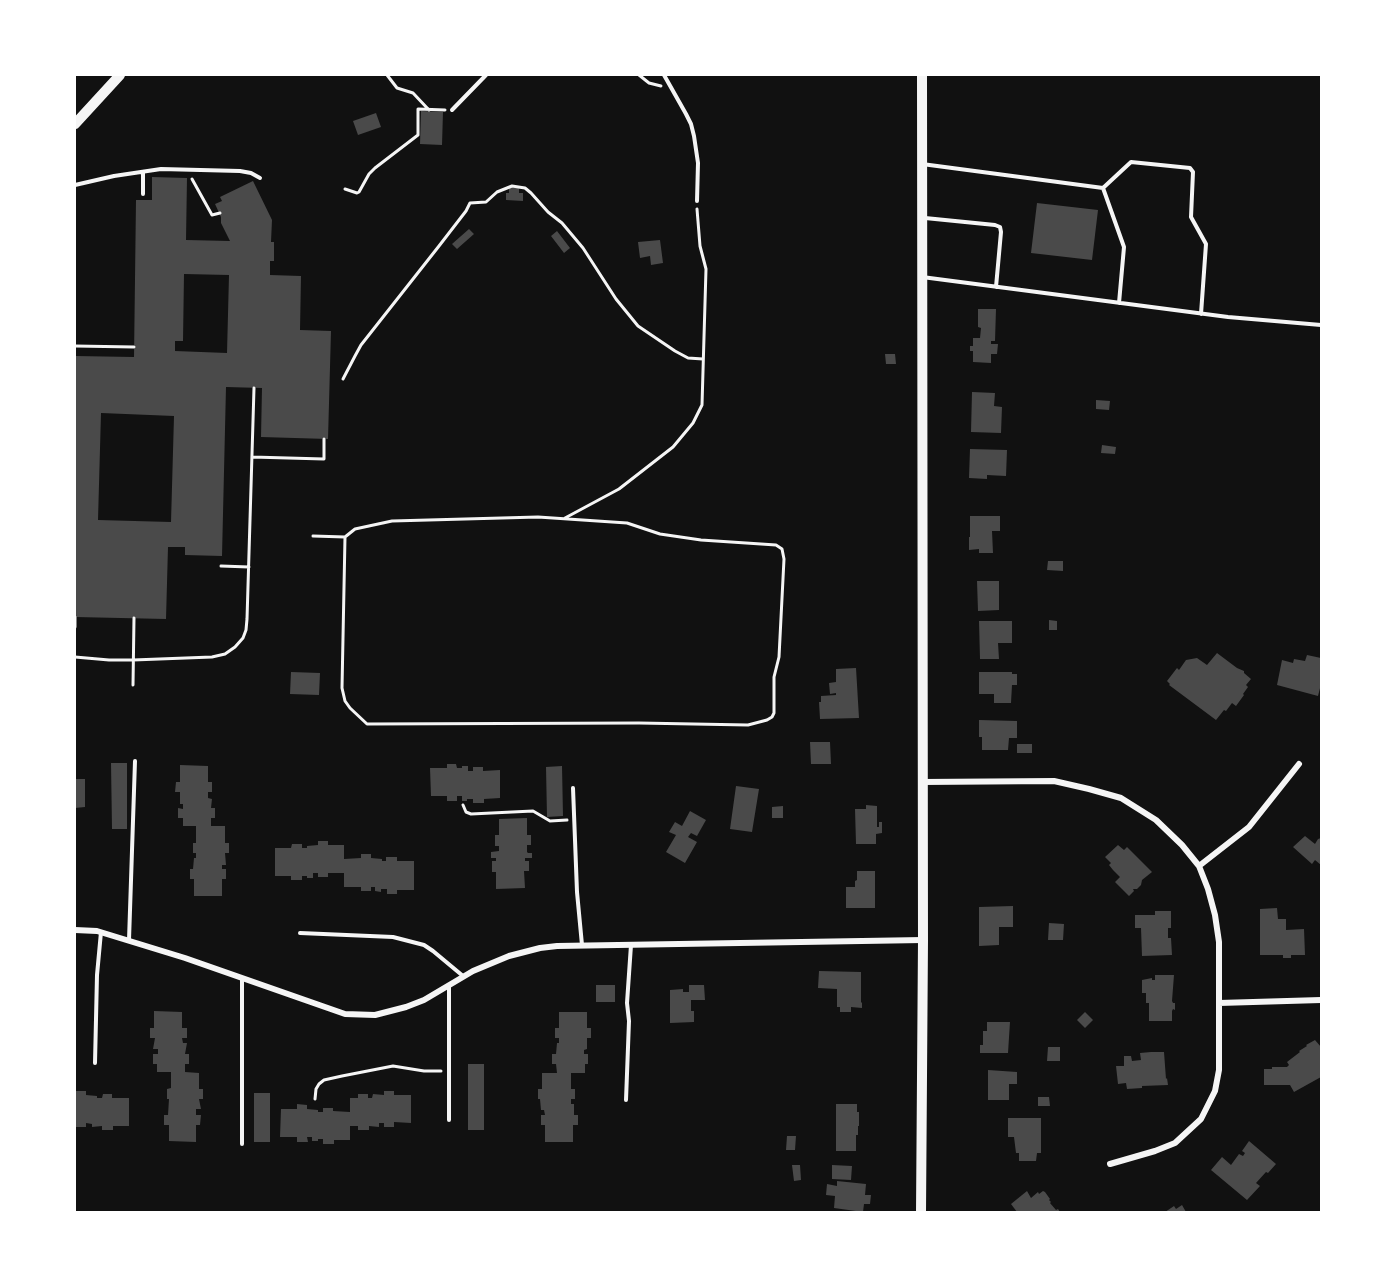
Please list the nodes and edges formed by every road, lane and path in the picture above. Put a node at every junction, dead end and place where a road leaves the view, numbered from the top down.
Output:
1 (120, 75) edge
2 (387, 75) edge
3 (486, 75) edge
4 (639, 75) edge
5 (664, 75) edge
6 (922, 75) edge
7 (670, 86) junction
8 (429, 110) junction
9 (452, 111) joint
10 (75, 124) edge
11 (922, 164) junction
12 (187, 170) junction
13 (143, 172) junction
14 (260, 178) dead end
15 (75, 185) edge
16 (1103, 188) junction
17 (345, 189) dead end
18 (143, 194) dead end
19 (697, 201) joint
20 (220, 213) dead end
21 (921, 218) junction
22 (922, 277) junction
23 (996, 287) junction
24 (1119, 303) junction
25 (1201, 314) junction
26 (1321, 325) edge
27 (75, 346) edge
28 (134, 347) dead end
29 (703, 359) junction
30 (343, 379) dead end
31 (254, 388) dead end
32 (324, 439) dead end
33 (252, 457) junction
34 (563, 518) junction
35 (313, 536) dead end
36 (345, 537) junction
37 (221, 566) dead end
38 (249, 567) junction
39 (75, 617) edge
40 (134, 618) dead end
41 (75, 627) edge
42 (75, 657) edge
43 (133, 660) junction
44 (133, 685) dead end
45 (135, 761) dead end
46 (1299, 764) dead end
47 (922, 782) junction
48 (573, 788) dead end
49 (463, 805) dead end
50 (574, 820) junction
51 (1199, 866) junction
52 (75, 930) edge
53 (101, 932) junction
54 (300, 933) dead end
55 (923, 940) junction
56 (129, 941) junction
57 (582, 945) junction
58 (631, 945) junction
59 (464, 976) junction
60 (243, 978) junction
61 (449, 985) junction
62 (1321, 1000) edge
63 (1219, 1003) junction
64 (95, 1063) dead end
65 (449, 1071) junction
66 (315, 1099) dead end
67 (626, 1100) dead end
68 (449, 1120) dead end
69 (242, 1144) dead end
70 (1110, 1164) dead end
71 (921, 1212) edge

1 - 10 street
2 - 8 path
3 - 9 lane
4 - 7 path
5 - 7 lane
6 - 11 street
7 - 19 lane
8 - 9 path
8 - 17 path
11 - 16 lane
11 - 21 street
12 - 13 lane
12 - 14 lane
12 - 20 path
13 - 15 lane
13 - 18 lane
16 - 24 lane
16 - 25 lane
19 - 29 path
21 - 22 street
21 - 23 lane
22 - 23 lane
22 - 47 street
23 - 24 lane
24 - 25 lane
25 - 26 lane
27 - 28 path
29 - 30 path
29 - 34 path
31 - 33 path
32 - 33 path
33 - 38 path
34 - 36 path
34 - 36 path
35 - 36 path
37 - 38 path
38 - 43 path
39 - 41 path
40 - 43 path
42 - 43 path
43 - 44 path
45 - 56 lane
46 - 51 street
47 - 51 street
47 - 55 street
48 - 50 lane
49 - 50 path
50 - 57 lane
51 - 63 street
52 - 53 street
53 - 56 street
53 - 64 lane
54 - 59 lane
55 - 58 street
55 - 71 street
56 - 60 street
57 - 58 street
57 - 59 street
58 - 67 lane
59 - 61 street
60 - 61 street
60 - 69 lane
61 - 65 lane
62 - 63 street
63 - 70 street
65 - 66 path
65 - 68 lane

